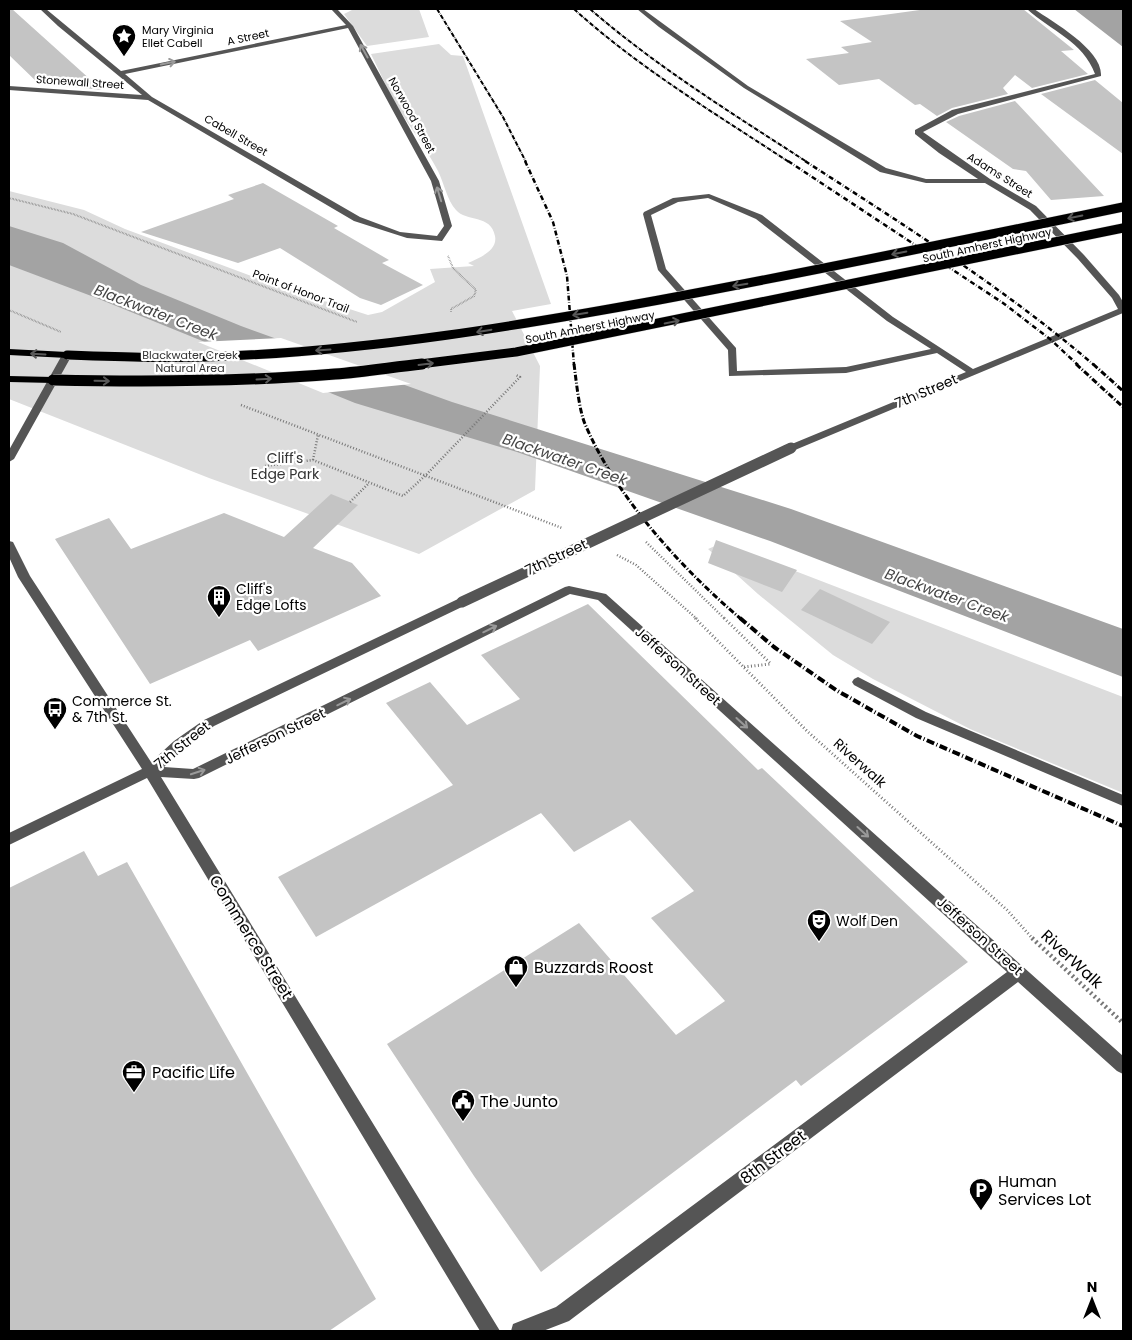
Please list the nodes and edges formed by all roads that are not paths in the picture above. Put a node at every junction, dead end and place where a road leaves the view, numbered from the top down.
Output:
1 (44, 9) edge
2 (334, 9) edge
3 (640, 9) edge
4 (1030, 9) edge
5 (350, 26) junction
6 (120, 73) junction
7 (9, 88) edge
8 (150, 98) junction
9 (987, 180) junction
10 (1123, 208) edge
11 (1123, 228) edge
12 (439, 239) joint
13 (1123, 310) edge
14 (939, 350) junction
15 (9, 352) edge
16 (67, 355) junction
17 (972, 372) junction
18 (9, 379) edge
19 (53, 380) junction
20 (9, 459) edge
21 (9, 545) edge
22 (858, 682) dead end
23 (150, 771) junction
24 (1123, 801) edge
25 (9, 839) edge
26 (1019, 972) junction
27 (1123, 1066) edge
28 (491, 1331) edge
29 (520, 1331) edge

1 - 6 street, Cabell Street
2 - 5 street, Norwood Street
3 - 9 street
4 - 9 street, Adams Street
6 -> 5 street, A Street
12 -> 5 street, Norwood Street
6 - 8 street, Cabell Street
7 - 8 street, Stonewall Street
8 - 12 street, Cabell Street
9 - 13 street, Adams Street
10 -> 16 main road, South Amherst Highway, bridge
19 -> 11 main road, South Amherst Highway, bridge
13 - 17 street, 7th Street
14 - 14 street
14 - 17 street
16 -> 15 main road, South Amherst Highway
16 - 19 street
17 - 23 street, 7th Street, bridge
18 - 19 main road, South Amherst Highway
19 - 20 street
21 - 23 street, Commerce Street
22 - 24 street
23 - 25 street, 7th Street
23 -> 26 street, Jefferson Street
23 - 28 street, Commerce Street
26 - 27 street, Jefferson Street
26 - 29 street, 8th Street

